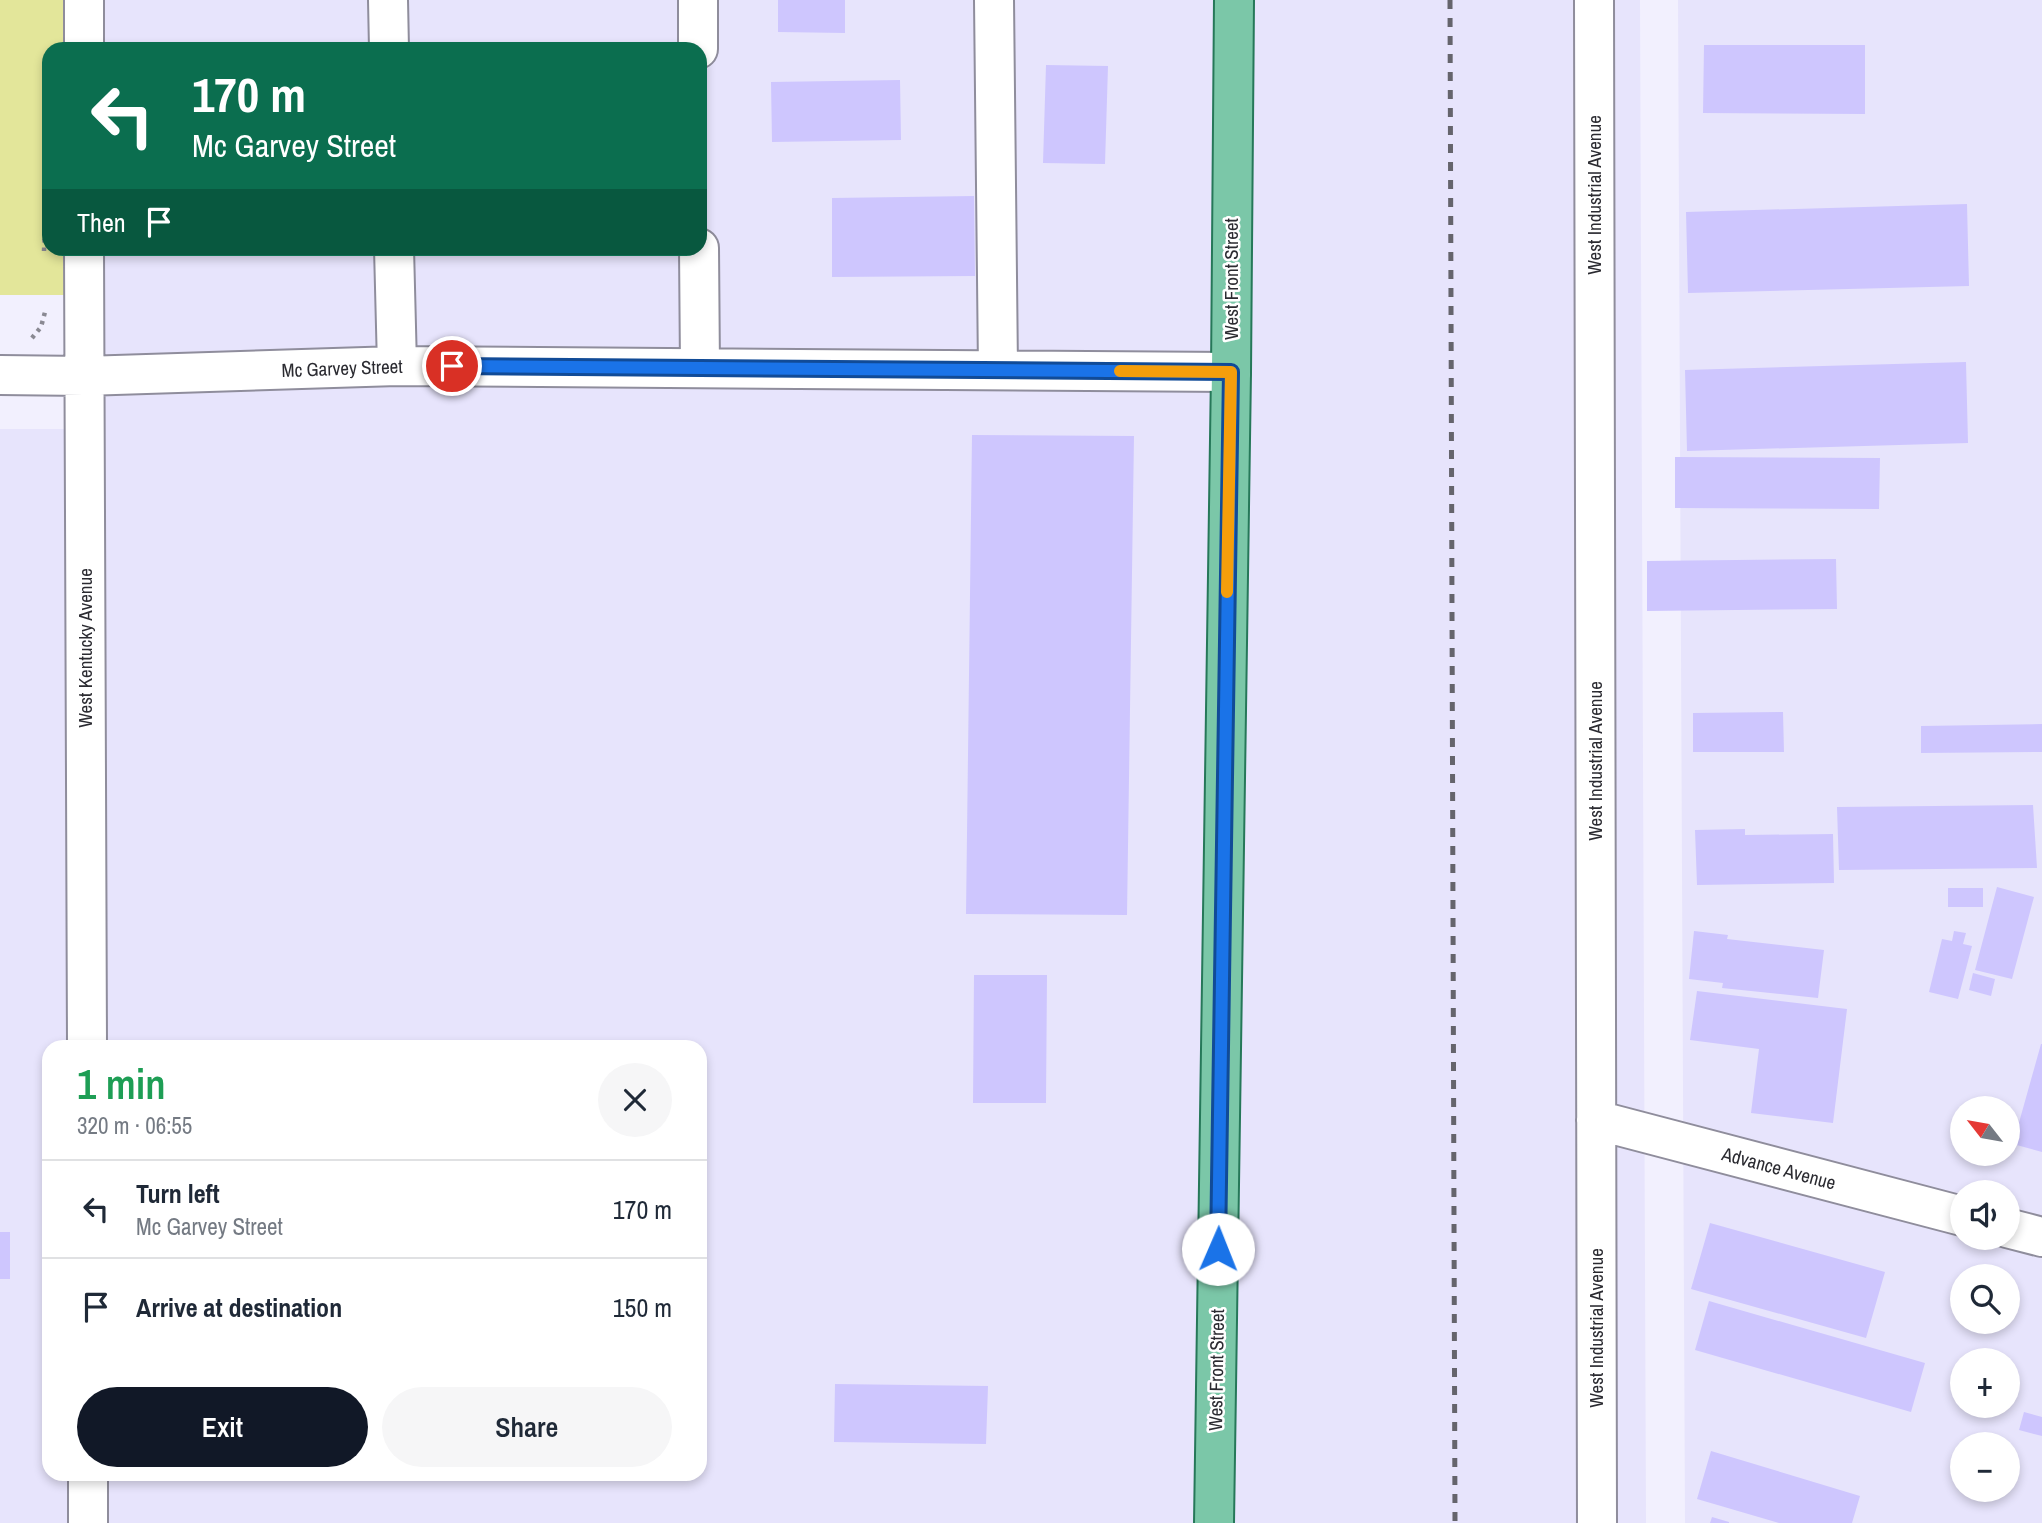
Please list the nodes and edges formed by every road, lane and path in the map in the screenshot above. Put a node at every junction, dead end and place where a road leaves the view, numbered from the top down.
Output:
1 (84, 0) edge
2 (388, 0) edge
3 (698, 0) edge
4 (994, 0) edge
5 (1234, 0) edge
6 (1594, 0) edge
7 (69, 42) edge
8 (389, 42) edge
9 (698, 42) edge
10 (44, 256) edge
11 (84, 256) edge
12 (394, 256) edge
13 (699, 256) edge
14 (44, 262) dead end
15 (45, 303) dead end
16 (397, 366) junction
17 (700, 368) junction
18 (998, 370) junction
19 (1231, 372) junction
20 (3, 375) edge
21 (84, 376) junction
22 (87, 1040) edge
23 (1596, 1121) junction
24 (1950, 1213) edge
25 (2020, 1231) edge
26 (2042, 1237) edge
27 (88, 1481) edge
28 (89, 1523) edge
29 (1213, 1523) edge
30 (1597, 1523) edge

1 - 7 street
2 - 8 street
3 - 9 street
4 - 18 street
5 - 19 main road, West Front Street
6 - 23 street, West Industrial Avenue
10 - 14 path
11 - 21 street, West Kentucky Avenue
12 - 16 street
13 - 17 street
15 - 20 path
16 - 17 street, Mc Garvey Street
16 - 21 street, Mc Garvey Street
17 - 18 street, Mc Garvey Street
18 - 19 street, Mc Garvey Street
19 - 29 main road, West Front Street
20 - 21 street, Mc Garvey Street
21 - 22 street, West Kentucky Avenue
23 - 24 street, Advance Avenue
23 - 30 street, West Industrial Avenue
25 - 26 street
27 - 28 street

